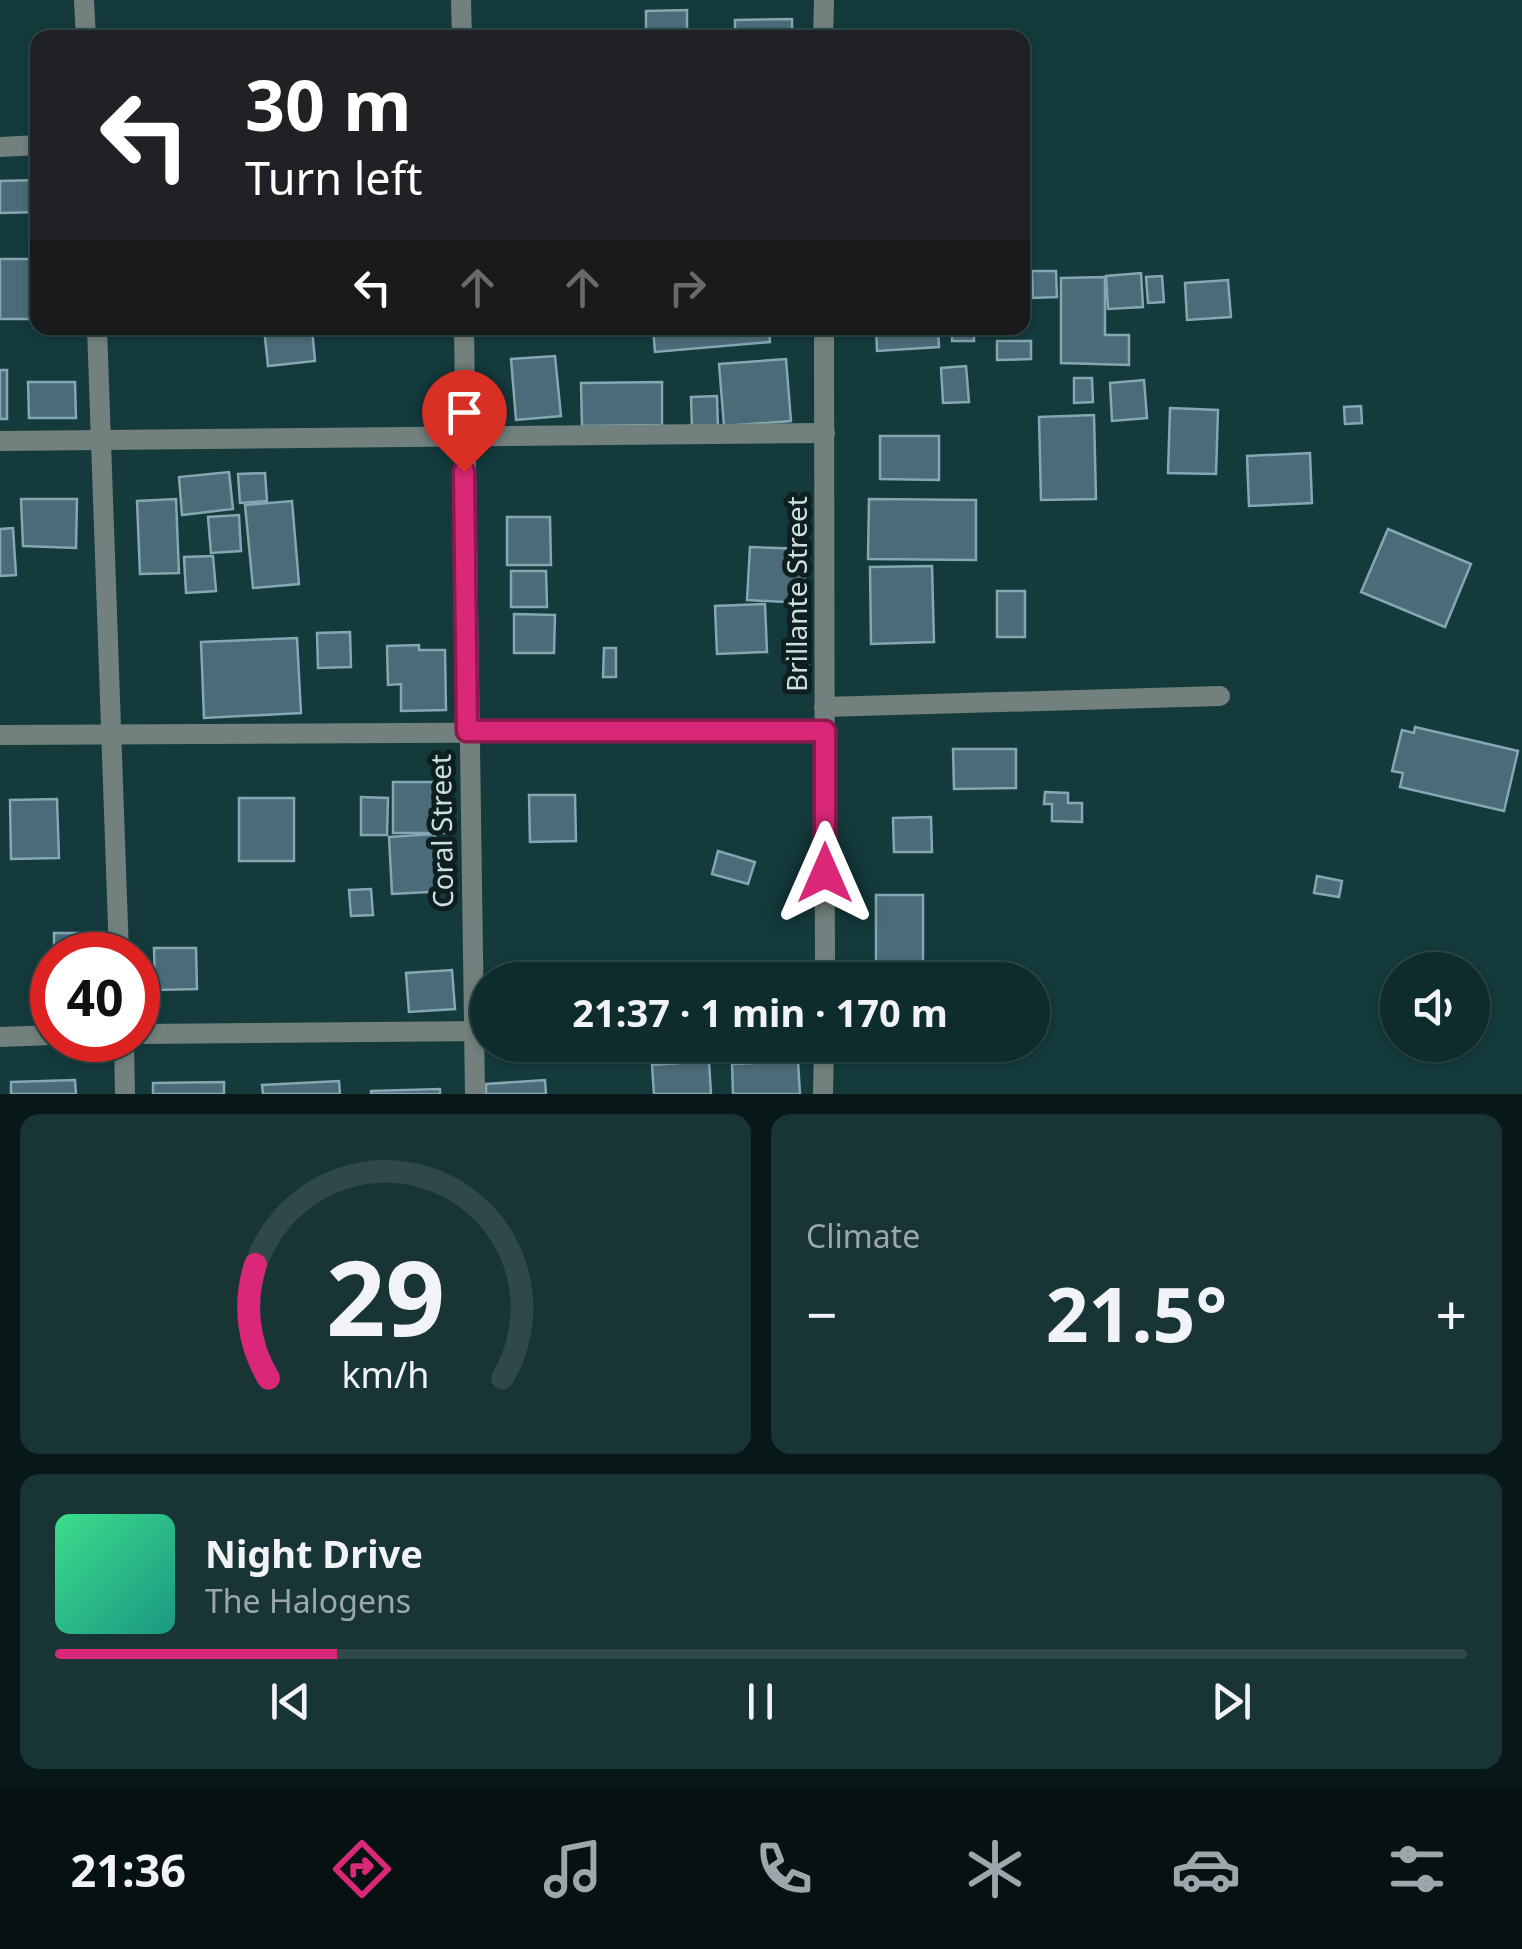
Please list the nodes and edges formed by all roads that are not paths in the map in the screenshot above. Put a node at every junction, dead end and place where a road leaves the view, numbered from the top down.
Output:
1 (84, 0) edge
2 (461, 0) edge
3 (824, 0) edge
4 (86, 30) edge
5 (462, 30) edge
6 (824, 30) edge
7 (30, 145) edge
8 (0, 147) edge
9 (96, 335) edge
10 (464, 335) edge
11 (824, 335) edge
12 (825, 433) junction
13 (464, 436) junction
14 (100, 439) junction
15 (0, 441) edge
16 (1220, 696) dead end
17 (824, 707) junction
18 (467, 731) junction
19 (825, 731) junction
20 (108, 733) junction
21 (0, 734) edge
22 (118, 932) edge
23 (477, 962) edge
24 (825, 962) edge
25 (470, 1031) edge
26 (160, 1034) edge
27 (30, 1036) edge
28 (0, 1037) edge
29 (124, 1062) edge
30 (478, 1062) edge
31 (824, 1062) edge
32 (125, 1094) edge
33 (475, 1094) edge
34 (823, 1094) edge

1 - 4 street
2 - 5 street
3 - 6 street
7 - 8 street
9 - 14 street
10 - 13 street, Coral Street
11 - 12 street, Brillante Street
12 - 13 street
12 - 17 street, Brillante Street
13 - 14 street
13 - 18 street, Coral Street
14 - 15 street
14 - 20 street
16 - 17 street
17 - 19 street, Brillante Street
18 - 19 street
18 - 20 street
18 - 23 street, Coral Street
19 - 24 street, Brillante Street
20 - 21 street
20 - 22 street
25 - 26 street
27 - 28 street
29 - 32 street
30 - 33 street, Coral Street
31 - 34 street

